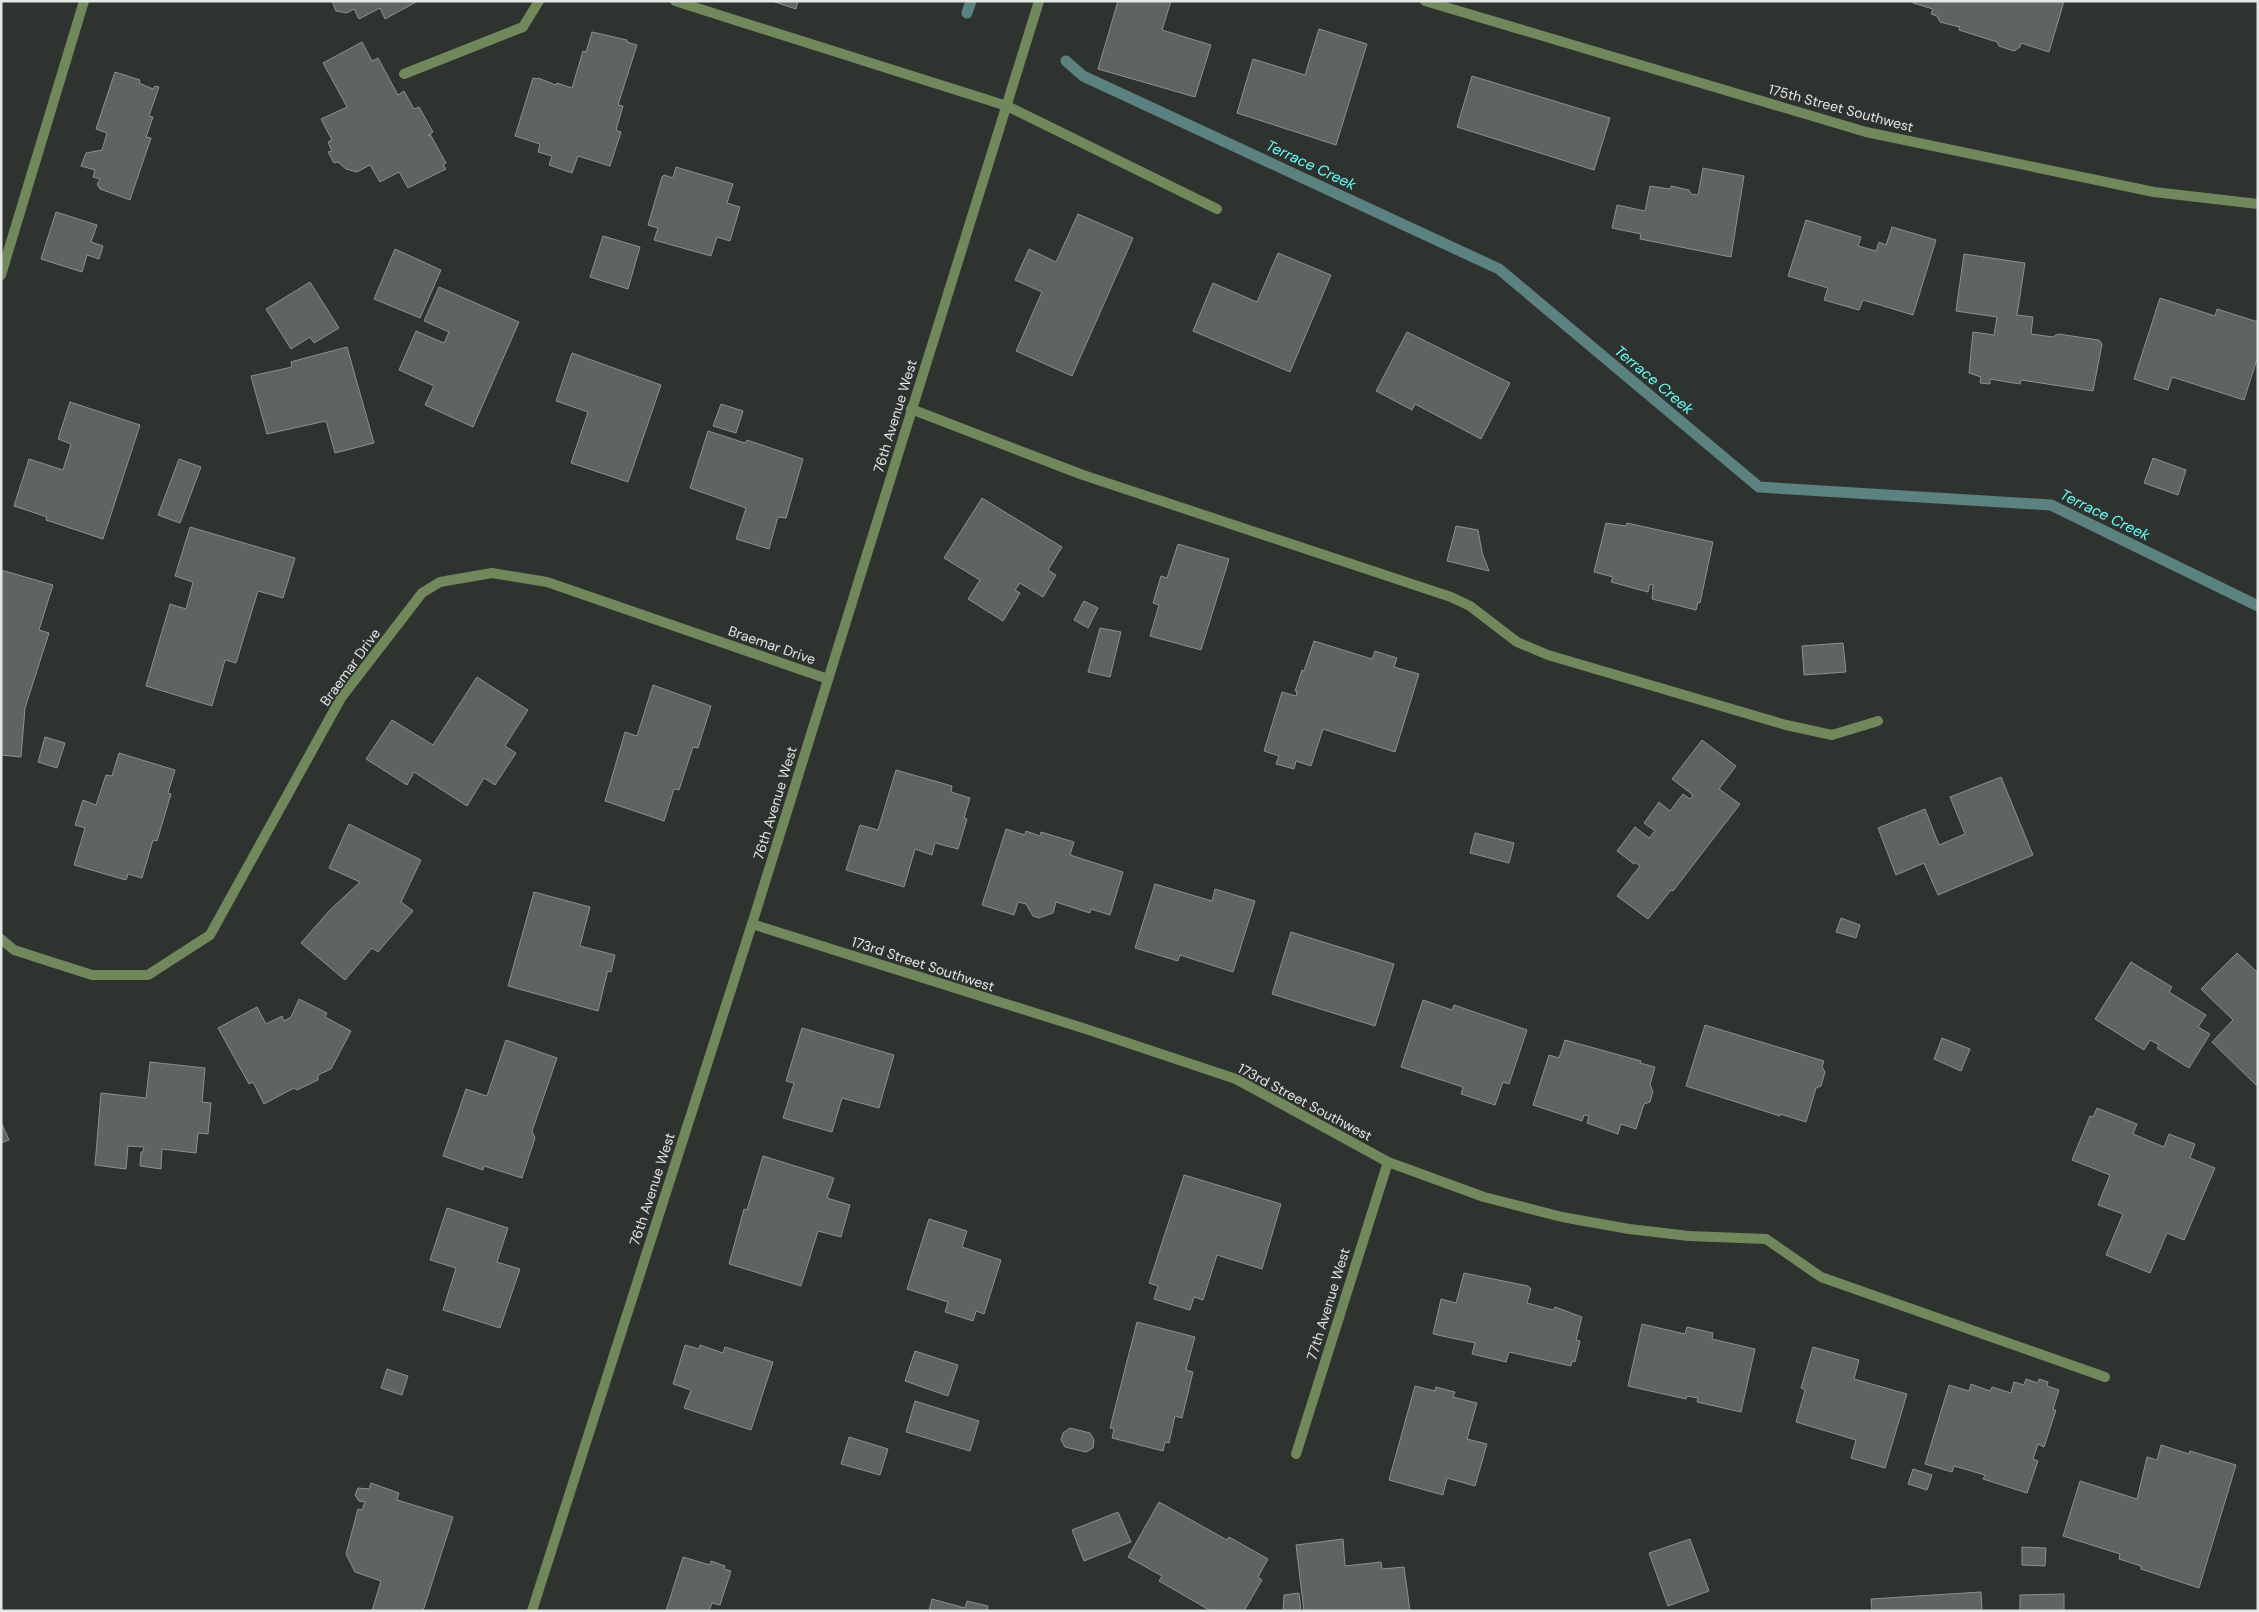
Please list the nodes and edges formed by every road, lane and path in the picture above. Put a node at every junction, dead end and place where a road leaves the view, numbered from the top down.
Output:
1 (84, 1) edge
2 (539, 1) edge
3 (675, 1) edge
4 (1039, 1) edge
5 (1425, 1) edge
6 (404, 74) dead end
7 (1007, 106) junction
8 (2258, 204) edge
9 (1217, 209) dead end
10 (1, 275) edge
11 (912, 409) junction
12 (828, 679) junction
13 (1878, 721) dead end
14 (752, 924) junction
15 (1, 939) edge
16 (1388, 1162) junction
17 (2105, 1376) dead end
18 (1296, 1454) dead end
19 (532, 1611) edge

1 - 10 street
2 - 6 street
3 - 7 street
4 - 7 street, 76th Avenue West
5 - 8 street, 175th Street Southwest
7 - 9 street
7 - 11 street, 76th Avenue West
11 - 12 street, 76th Avenue West
11 - 13 street
12 - 14 street, 76th Avenue West
12 - 15 street, Braemar Drive
14 - 16 street, 173rd Street Southwest
14 - 19 street, 76th Avenue West
16 - 17 street, 173rd Street Southwest
16 - 18 street, 77th Avenue West

